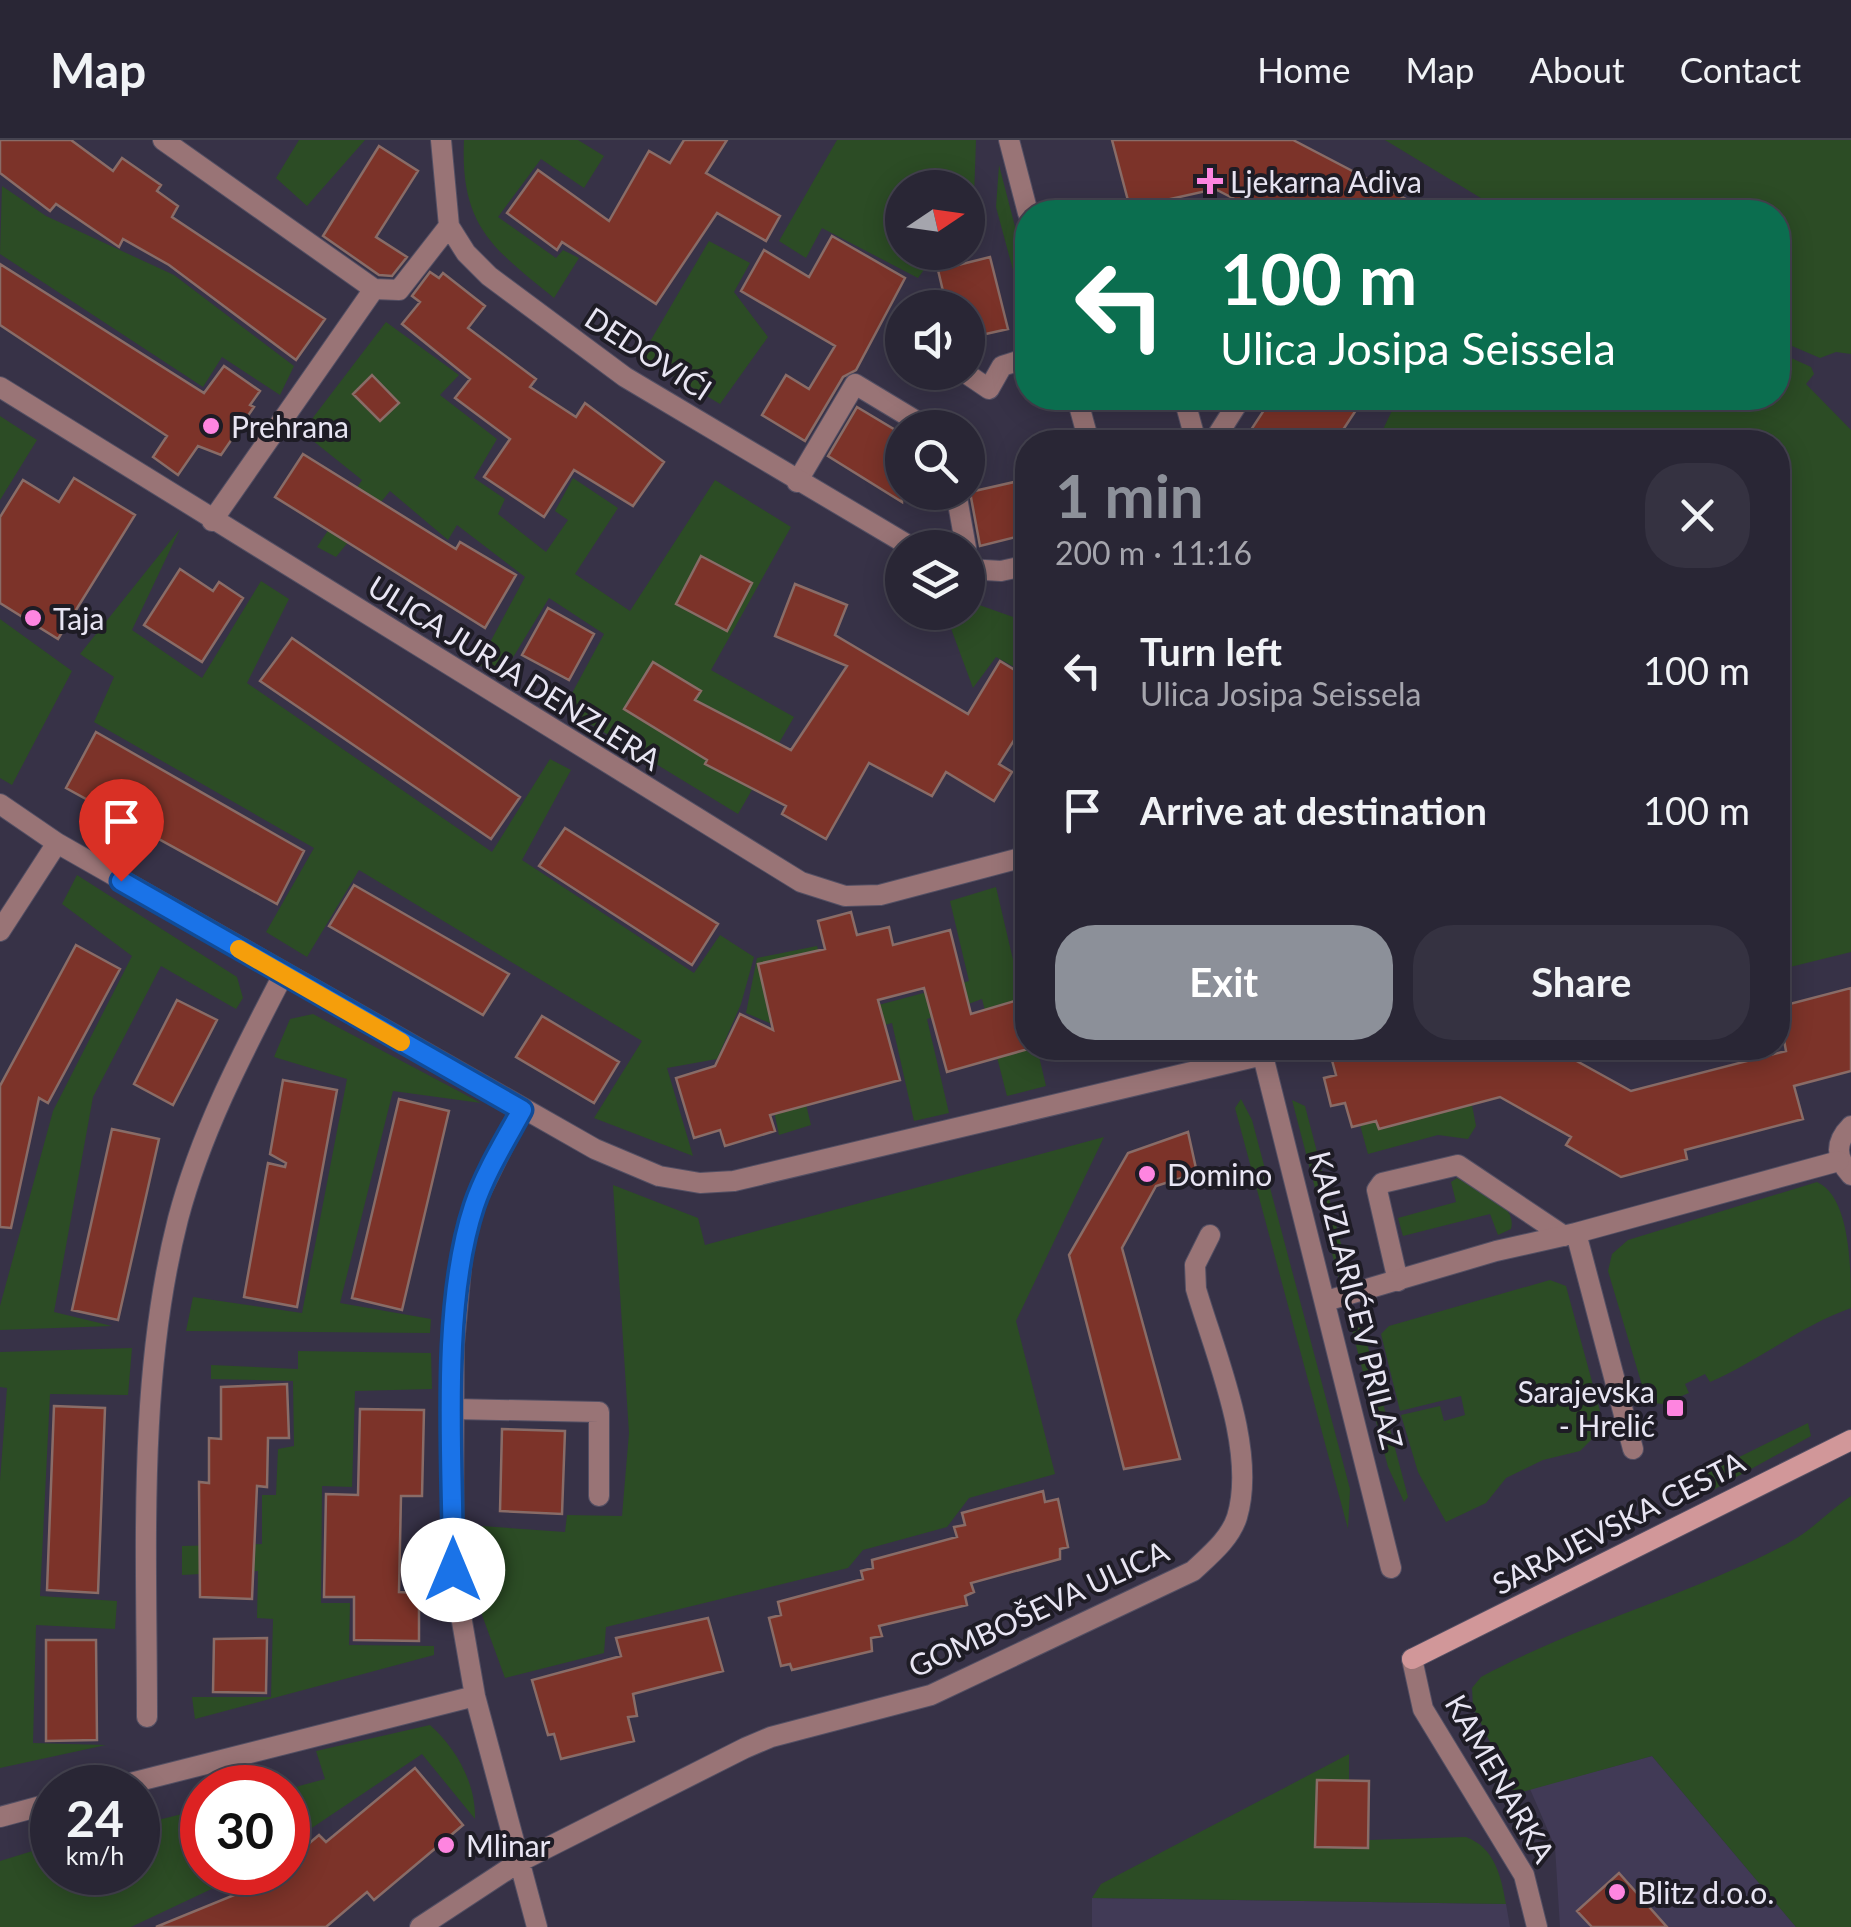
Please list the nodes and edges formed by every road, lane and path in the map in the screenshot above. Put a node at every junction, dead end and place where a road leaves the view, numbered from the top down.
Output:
1 (163, 140) edge
2 (441, 140) edge
3 (1010, 140) edge
4 (1025, 200) edge
5 (449, 226) junction
6 (374, 289) junction
7 (1015, 362) edge
8 (985, 386) edge
9 (0, 387) edge
10 (898, 410) edge
11 (797, 482) junction
12 (212, 522) junction
13 (885, 532) edge
14 (985, 563) edge
15 (1015, 569) edge
16 (0, 804) edge
17 (56, 843) junction
18 (1015, 859) edge
19 (0, 931) edge
20 (283, 975) junction
21 (1225, 1060) edge
22 (1264, 1060) edge
23 (522, 1110) junction
24 (1851, 1126) edge
25 (1845, 1168) edge
26 (1570, 1234) junction
27 (1210, 1235) dead end
28 (1398, 1281) junction
29 (1326, 1301) junction
30 (454, 1409) junction
31 (1851, 1440) edge
32 (1634, 1449) dead end
33 (599, 1496) dead end
34 (1392, 1568) dead end
35 (1412, 1658) joint
36 (476, 1696) junction
37 (148, 1717) dead end
38 (160, 1776) edge
39 (30, 1808) edge
40 (0, 1816) edge
41 (518, 1862) junction
42 (420, 1927) edge
43 (537, 1927) edge
44 (1537, 1927) edge

1 - 6 street
2 - 5 street
3 - 4 street
5 - 6 street
5 - 11 street, DEDOVIĆI
6 - 12 street
7 - 8 street
9 - 12 street, ULICA JURJA DENZLERA
10 - 11 street
11 - 13 street, DEDOVIĆI
12 - 18 street, ULICA JURJA DENZLERA
14 - 15 street
16 - 17 street
17 - 19 street
17 - 20 street
20 - 23 street
20 - 37 street
21 - 23 street
22 - 29 street, KAUZLARIĆEV PRILAZ
23 - 30 street
24 - 25 street
25 - 26 street
26 - 28 street
26 - 28 street
26 - 32 street
27 - 41 street, GOMBOŠEVA ULICA
28 - 29 street
29 - 34 street, KAUZLARIĆEV PRILAZ
30 - 33 street
30 - 36 street
31 - 35 main road, SARAJEVSKA CESTA
35 - 44 street, KAMENARKA
36 - 38 street
36 - 41 street
39 - 40 street
41 - 42 street, GOMBOŠEVA ULICA
41 - 43 street

